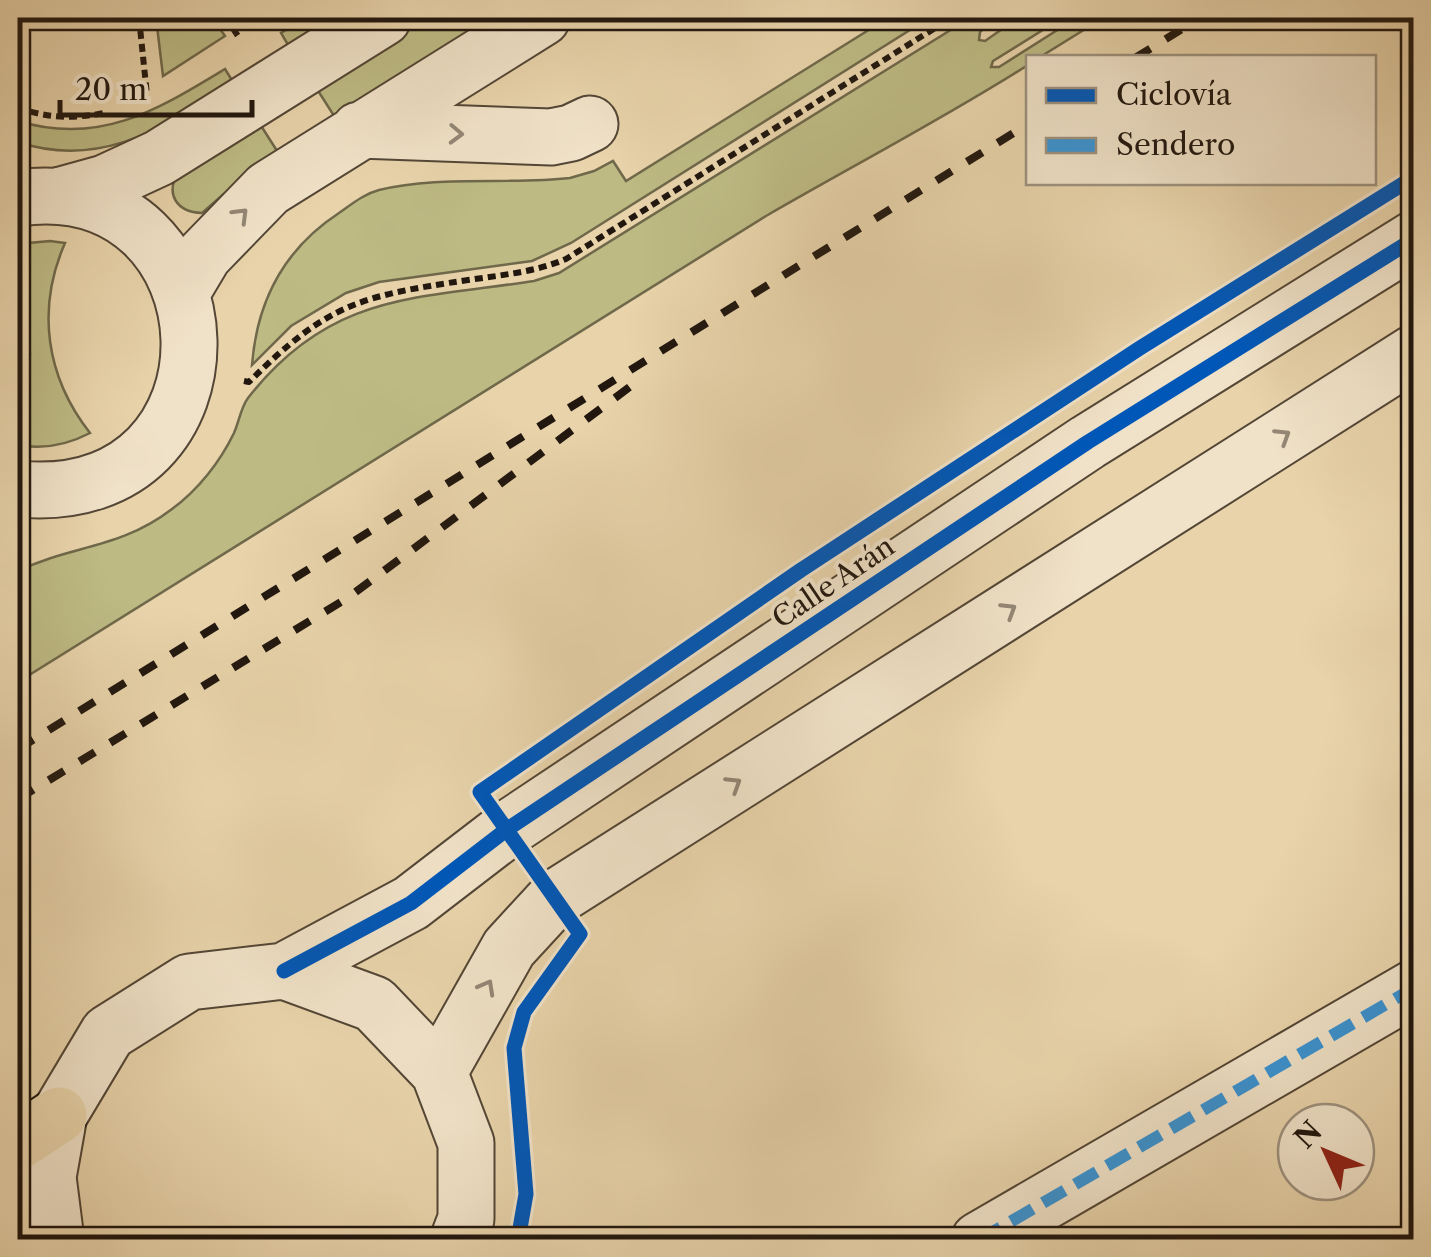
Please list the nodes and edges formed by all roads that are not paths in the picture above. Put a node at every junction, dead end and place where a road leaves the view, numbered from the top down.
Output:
1 (384, 18) edge
2 (542, 18) edge
3 (590, 124) dead end
4 (359, 130) junction
5 (38, 197) edge
6 (1414, 239) edge
7 (182, 292) junction
8 (1414, 353) edge
9 (28, 497) edge
10 (284, 971) junction
11 (1414, 988) edge
12 (439, 1072) junction
13 (38, 1128) edge
14 (56, 1240) edge
15 (458, 1240) edge
16 (979, 1240) edge

1 - 5 street
2 - 4 street
4 -> 3 street
7 -> 4 street
5 - 7 street
6 - 10 street, Calle Arán
7 - 9 street
12 -> 8 street
10 - 12 street
10 - 13 street
11 - 16 street
12 - 15 street
13 - 14 street

